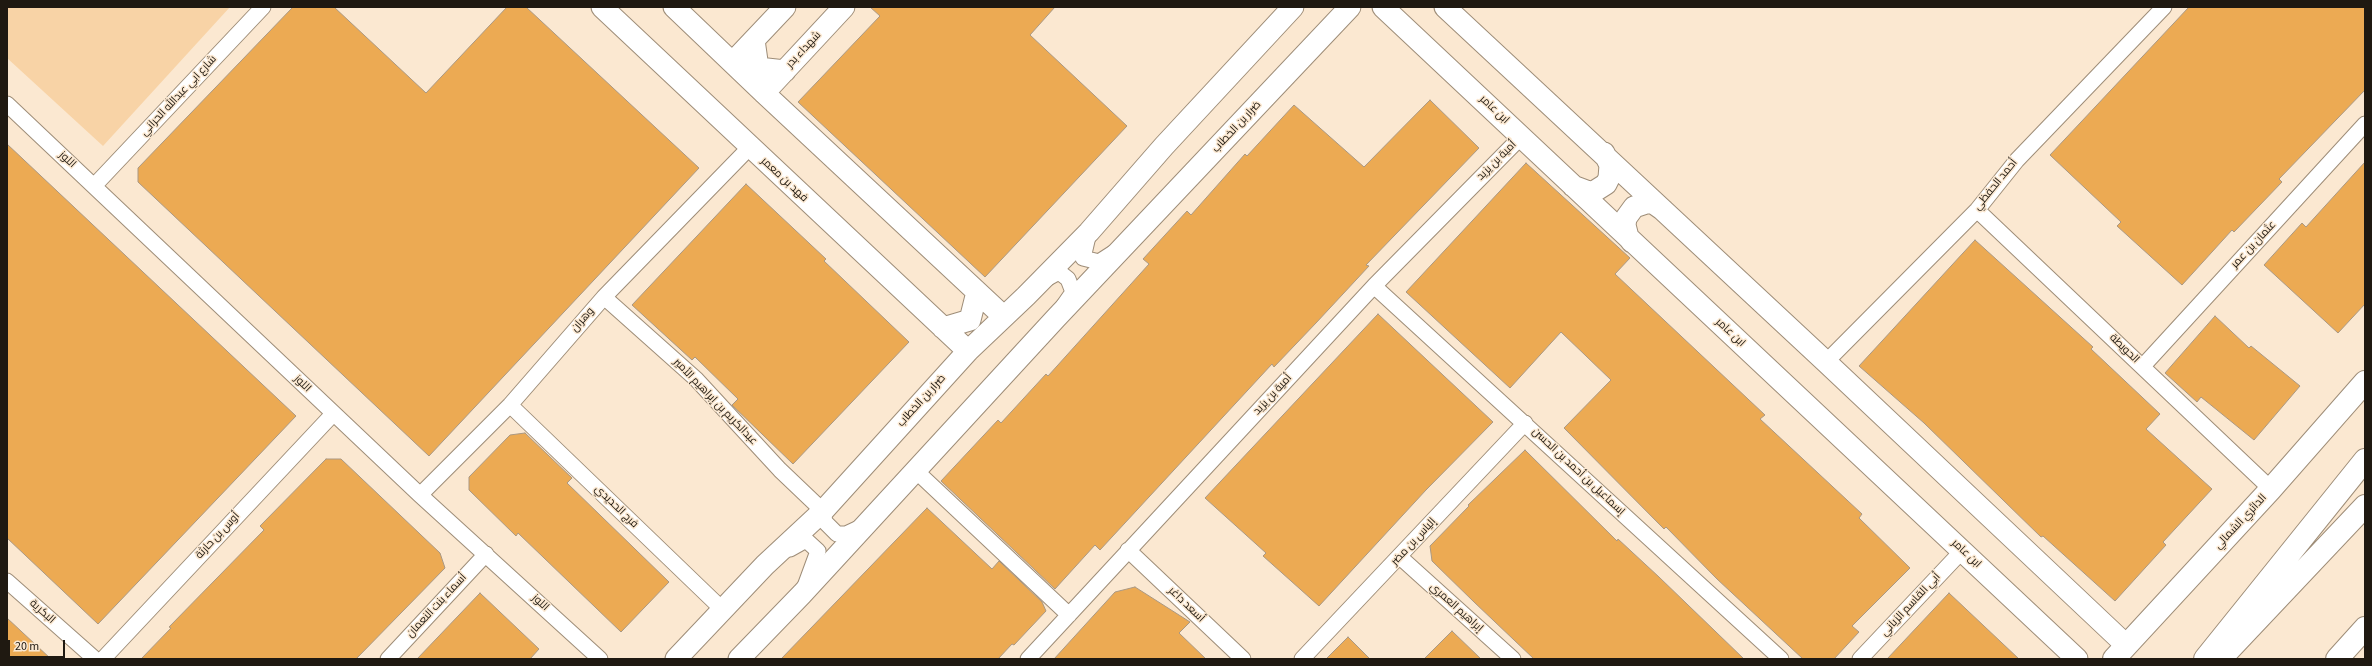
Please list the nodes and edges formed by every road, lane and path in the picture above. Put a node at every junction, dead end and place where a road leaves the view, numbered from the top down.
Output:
1 (263, 7) edge
2 (602, 7) edge
3 (674, 7) edge
4 (785, 7) edge
5 (844, 7) edge
6 (1293, 7) edge
7 (1350, 7) edge
8 (1383, 7) edge
9 (1445, 7) edge
10 (2164, 7) edge
11 (754, 40) junction
12 (733, 62) junction
13 (785, 71) junction
14 (764, 93) junction
15 (7, 104) edge
16 (2365, 124) edge
17 (1522, 136) junction
18 (749, 148) junction
19 (1604, 154) junction
20 (1571, 184) junction
21 (94, 186) junction
22 (1664, 210) junction
23 (1977, 210) junction
24 (1089, 232) junction
25 (1632, 242) junction
26 (1124, 246) junction
27 (1374, 286) junction
28 (977, 292) junction
29 (1026, 296) junction
30 (604, 297) junction
31 (1003, 316) junction
32 (1056, 318) junction
33 (944, 328) junction
34 (968, 351) junction
35 (1826, 362) junction
36 (2143, 366) junction
37 (2365, 382) edge
38 (510, 405) junction
39 (333, 414) junction
40 (1525, 423) junction
41 (2365, 460) edge
42 (915, 470) junction
43 (2271, 489) junction
44 (420, 496) junction
45 (2365, 506) edge
46 (823, 511) junction
47 (861, 527) junction
48 (1128, 550) junction
49 (1962, 551) junction
50 (486, 554) junction
51 (1400, 557) junction
52 (765, 565) junction
53 (7, 581) edge
54 (802, 594) junction
55 (723, 610) junction
56 (1069, 615) junction
57 (2365, 628) edge
58 (2120, 652) edge
59 (95, 659) edge
60 (103, 659) edge
61 (388, 659) edge
62 (600, 659) edge
63 (676, 659) edge
64 (739, 659) edge
65 (1028, 659) edge
66 (1243, 659) edge
67 (1302, 659) edge
68 (1513, 659) edge
69 (1781, 659) edge
70 (1860, 659) edge
71 (2077, 659) edge
72 (2205, 659) edge
73 (2221, 659) edge
74 (2337, 659) edge

1 - 21 street, شارع ابي عبدالله الحراني
2 - 18 street, فهد بن معمر
3 - 12 street
4 - 11 street
5 - 13 street, شهداء بدر
6 - 24 street, ضرار بن الخطاب
7 - 26 street, ضرار بن الخطاب
8 - 17 street, ابن عامر
9 - 19 street
10 - 23 street, أحمد الحفظي
11 - 12 street
11 - 13 street
12 - 14 street
13 - 14 street, شهداء بدر
14 - 28 street
15 - 21 street, اللوز
16 - 36 street, عثمان بن عمر
17 - 20 street, ابن عامر
17 - 27 street, أمية بن يزيد
18 - 30 street, وهران
18 - 33 street, فهد بن معمر
19 - 20 street
19 - 22 street
20 - 25 street, ابن عامر
21 - 39 street, اللوز
22 - 25 street
22 - 35 street
23 - 35 street, أحمد الحفظي
23 - 36 street, الحويطة
24 - 26 street, ضرار بن الخطاب
24 - 29 street, ضرار بن الخطاب
25 - 49 street, ابن عامر
26 - 32 street, ضرار بن الخطاب
27 - 40 street, إسماعيل بن أحمد بن الحسن
27 - 48 street, أمية بن يزيد
28 - 31 street
28 - 33 street
29 - 31 street, ضرار بن الخطاب
29 - 32 street, ضرار بن الخطاب
30 - 38 street, وهران
30 - 46 street, عبدالكريم بن إبراهيم الأمير
31 - 34 street, ضرار بن الخطاب
32 - 42 street, ضرار بن الخطاب
33 - 34 street, فهد بن معمر
34 - 46 street, ضرار بن الخطاب
35 - 58 street
36 - 43 street, الحويطة
37 - 43 main road, الدائري الشمالي
38 - 44 street, وهران
38 - 55 street, فرج الحديدي
39 - 44 street, اللوز
39 - 60 street, أوس بن حارثة
40 - 51 street, إلياس بن مضر
40 - 69 street, إسماعيل بن أحمد بن الحسن
41 - 72 main road
42 - 47 street, ضرار بن الخطاب
42 - 56 street
43 - 58 main road, الدائري الشمالي
44 - 50 street, اللوز
45 - 73 main road
46 - 47 street, ضرار بن الخطاب
46 - 52 street, ضرار بن الخطاب
47 - 54 street, ضرار بن الخطاب
48 - 56 street, أمية بن يزيد
48 - 66 street, أسعد داغر
49 - 70 street, أبي القاسم الزياني
49 - 71 street, ابن عامر
50 - 61 street, أسماء بنت النعمان
50 - 62 street, اللوز
51 - 67 street, إلياس بن مضر
51 - 68 street, إبراهيم العمري
52 - 54 street, ضرار بن الخطاب
52 - 55 street, ضرار بن الخطاب
53 - 59 street, البكرية
54 - 64 street, ضرار بن الخطاب
55 - 63 street, ضرار بن الخطاب
56 - 65 street, أمية بن يزيد
57 - 74 main road

